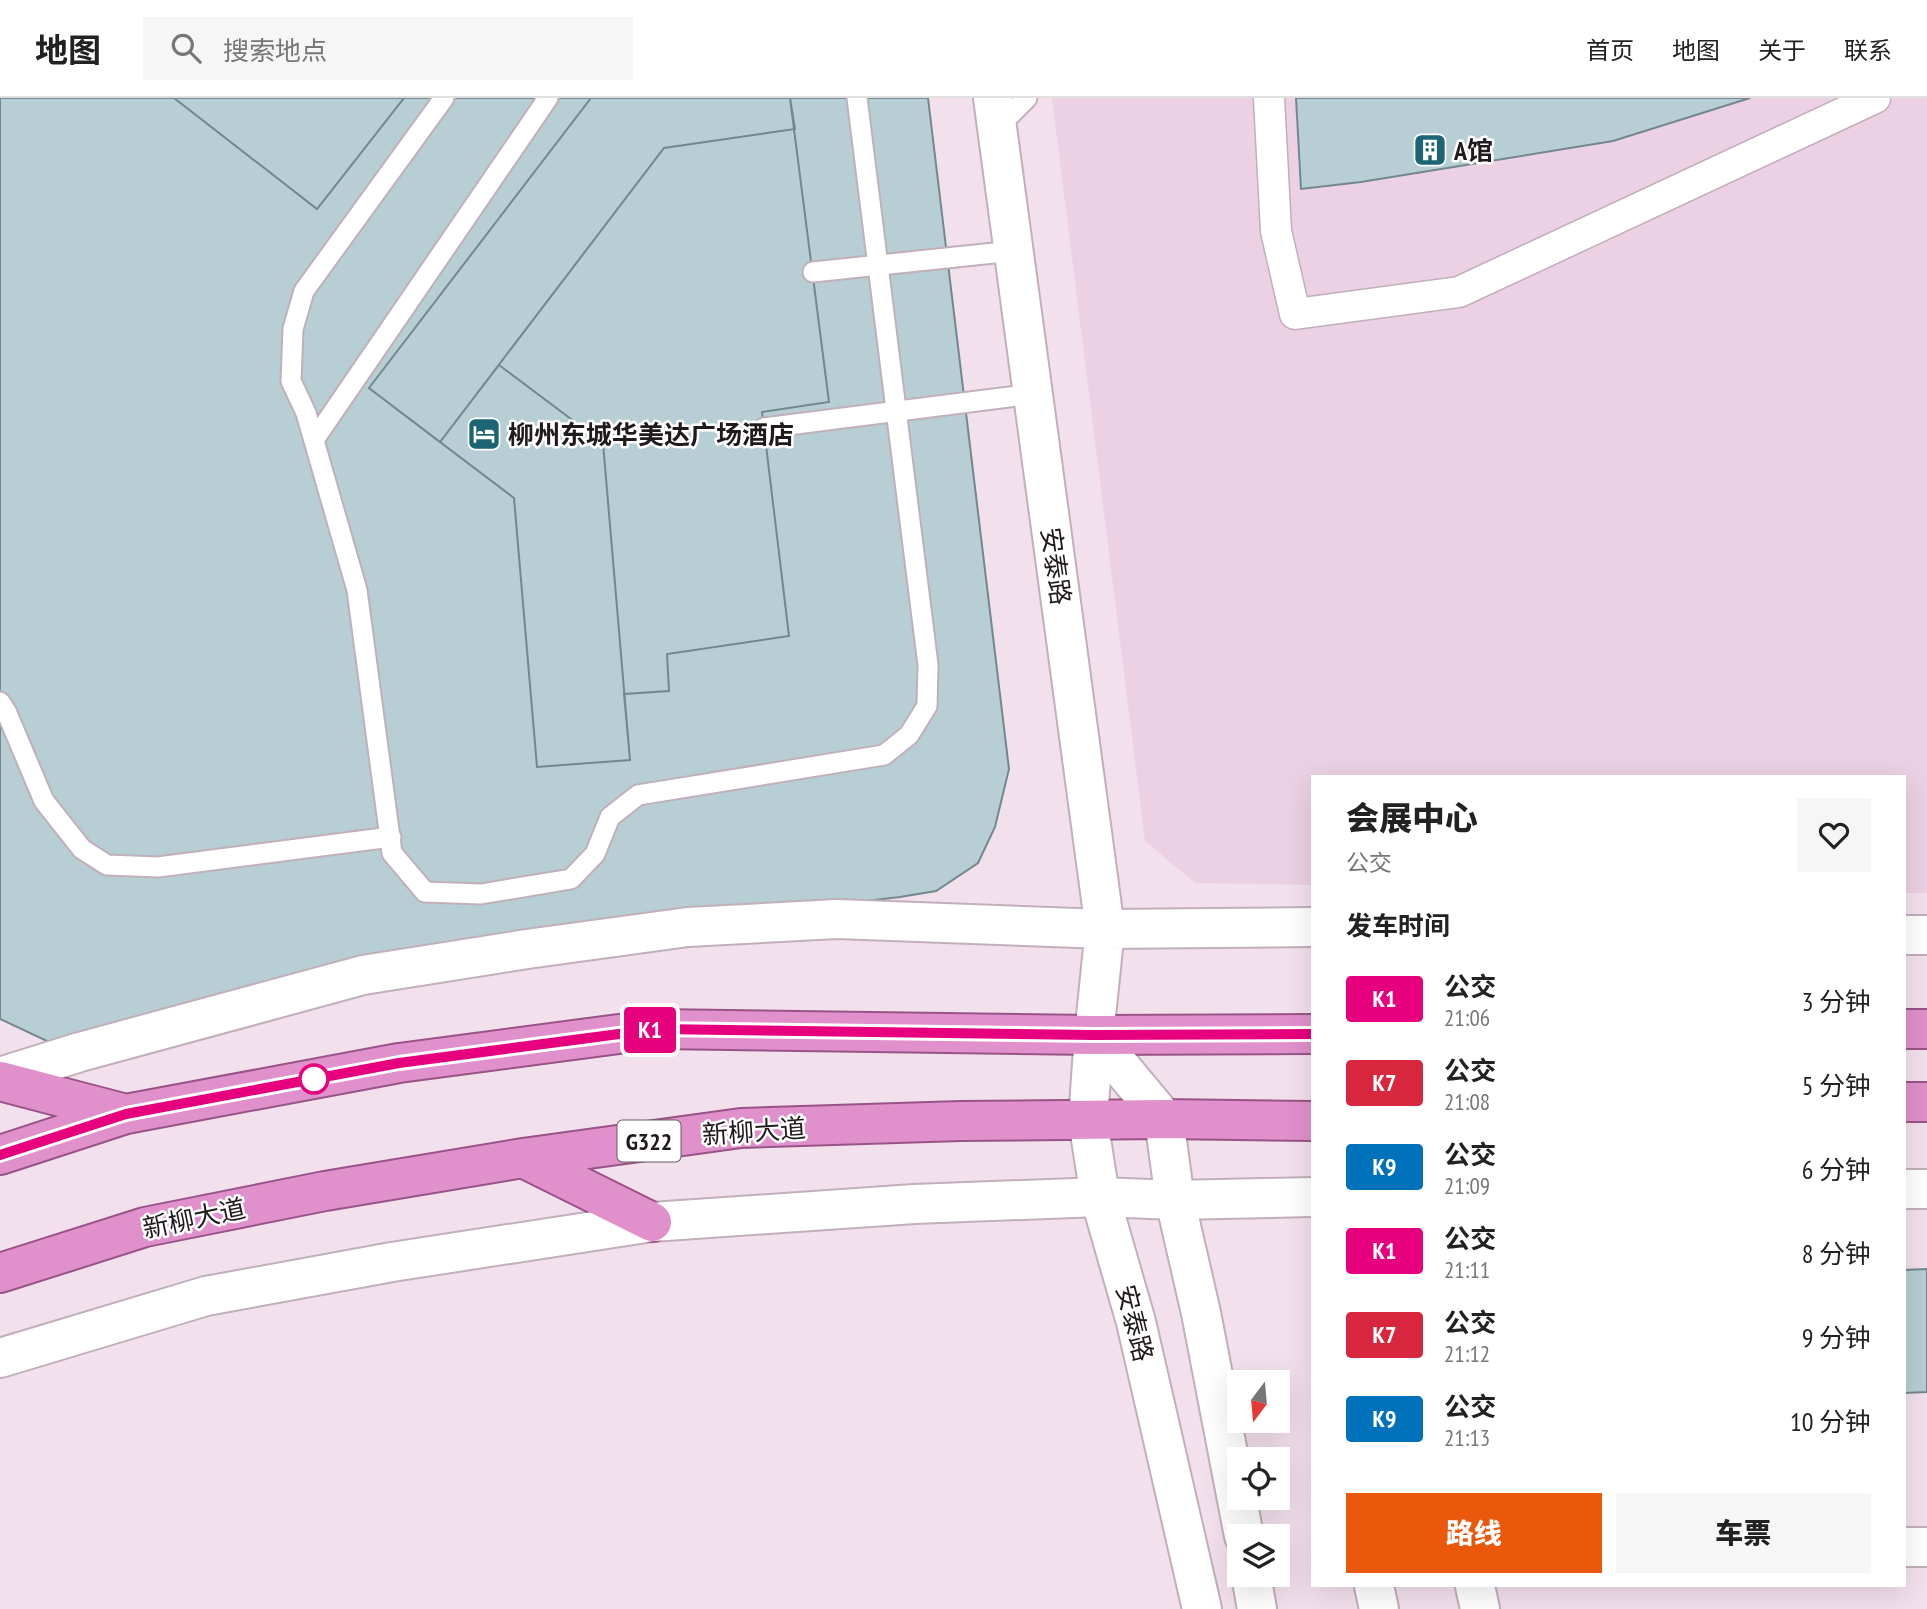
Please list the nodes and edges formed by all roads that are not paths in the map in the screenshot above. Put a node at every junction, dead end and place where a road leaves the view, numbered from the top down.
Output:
1 (444, 98) edge
2 (548, 98) edge
3 (857, 98) edge
4 (1027, 98) edge
5 (1269, 98) edge
6 (1875, 98) edge
7 (995, 113) edge
8 (1013, 251) junction
9 (879, 266) junction
10 (813, 272) dead end
11 (1032, 394) junction
12 (897, 410) junction
13 (764, 428) dead end
14 (314, 440) junction
15 (0, 702) edge
16 (391, 837) junction
17 (1311, 927) edge
18 (1105, 929) junction
19 (1906, 935) edge
20 (1927, 935) edge
21 (1906, 1029) edge
22 (1927, 1029) edge
23 (1311, 1034) edge
24 (1094, 1035) junction
25 (0, 1079) edge
26 (1906, 1102) edge
27 (1927, 1102) edge
28 (126, 1114) junction
29 (1164, 1119) junction
30 (1088, 1120) junction
31 (1311, 1121) edge
32 (0, 1155) edge
33 (523, 1158) junction
34 (1906, 1189) edge
35 (1927, 1189) edge
36 (1100, 1197) junction
37 (1311, 1198) edge
38 (1175, 1200) junction
39 (652, 1222) junction
40 (0, 1273) edge
41 (0, 1359) edge
42 (1242, 1524) edge
43 (1906, 1547) edge
44 (1927, 1547) edge
45 (1253, 1587) edge
46 (1374, 1587) edge
47 (1475, 1587) edge
48 (1202, 1609) edge
49 (1258, 1609) edge
50 (1379, 1609) edge
51 (1480, 1609) edge

1 - 14 lane
2 - 14 lane
3 - 9 lane
4 - 7 lane
5 - 6 street
7 - 8 street, 安泰路
8 - 9 lane
8 - 11 street, 安泰路
9 - 10 lane
9 - 12 lane
11 - 12 lane
11 - 18 street, 安泰路
12 - 13 lane
12 - 16 lane
14 - 16 lane
15 - 16 lane
17 - 18 street
18 - 24 street, 安泰路
18 - 25 street
19 - 20 street
21 - 22 highway
23 - 24 highway
24 - 28 highway
24 - 29 street
24 - 30 street, 安泰路
25 - 28 highway
26 - 27 highway
28 - 32 highway
29 - 30 highway, 新柳大道 / G322
29 - 31 highway, 新柳大道 / G322
29 - 38 street
30 - 33 highway, 新柳大道 / G322
30 - 36 street, 安泰路
33 - 39 highway
33 - 40 highway, 新柳大道 / G322
34 - 35 street
36 - 38 street
36 - 39 street
36 - 48 street, 安泰路
37 - 38 street
38 - 42 street
39 - 41 street
43 - 44 street
45 - 49 street
46 - 50 street
47 - 51 street

